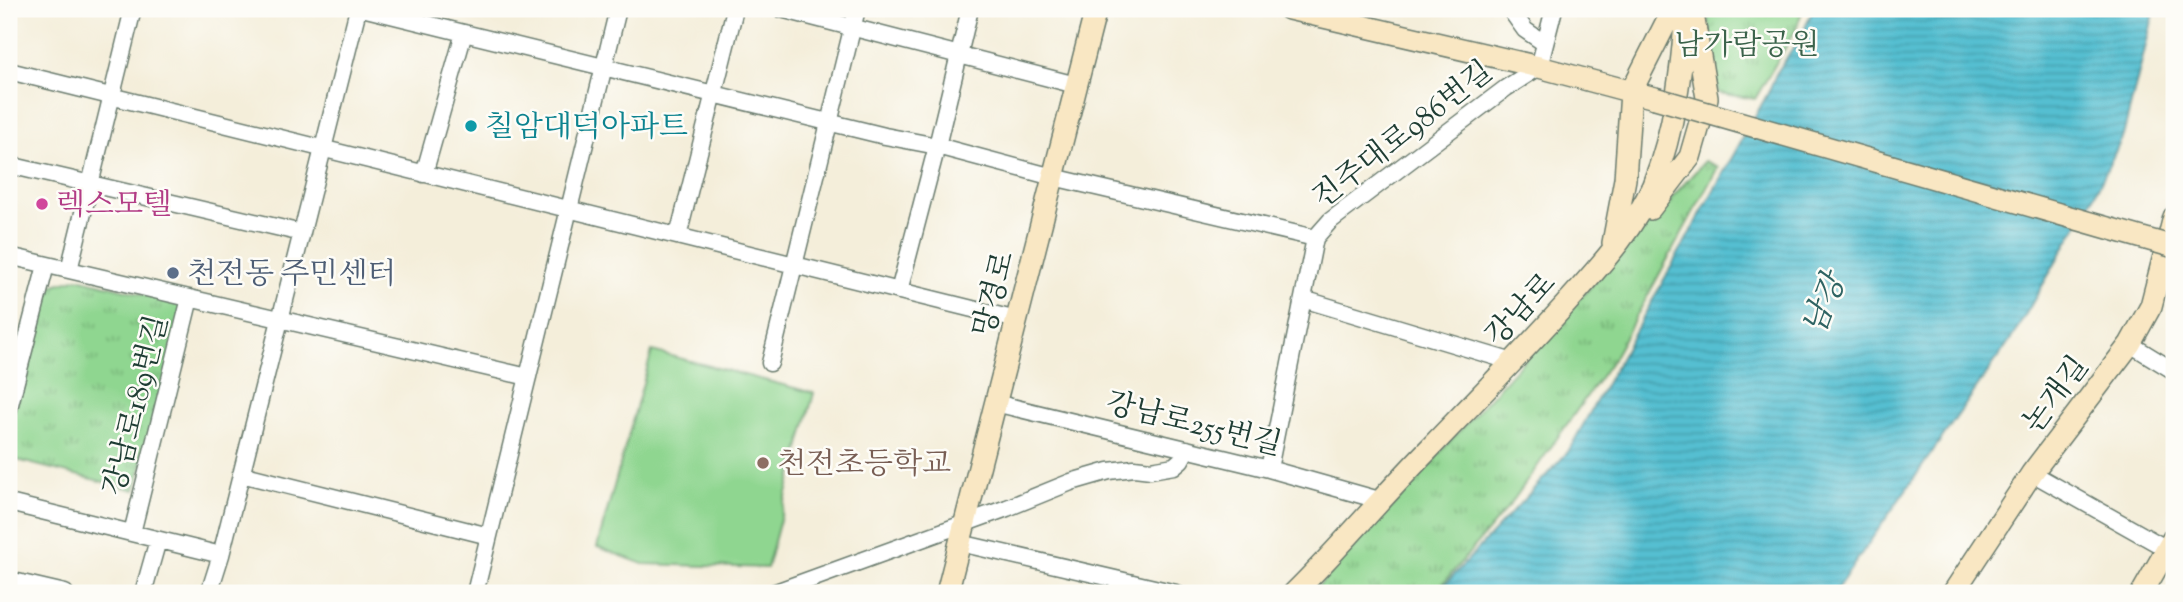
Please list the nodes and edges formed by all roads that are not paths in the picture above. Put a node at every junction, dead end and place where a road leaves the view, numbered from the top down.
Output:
1 (133, 9) edge
2 (358, 9) edge
3 (366, 9) edge
4 (618, 9) edge
5 (735, 9) edge
6 (781, 9) edge
7 (857, 9) edge
8 (970, 9) edge
9 (1096, 9) edge
10 (1289, 9) edge
11 (1510, 9) edge
12 (1554, 9) edge
13 (1673, 9) edge
14 (1686, 9) edge
15 (1692, 9) edge
16 (853, 26) junction
17 (464, 33) junction
18 (1544, 43) junction
19 (959, 53) junction
20 (604, 67) junction
21 (1539, 67) junction
22 (9, 71) edge
23 (1076, 85) junction
24 (1631, 92) junction
25 (713, 94) junction
26 (111, 97) junction
27 (829, 122) junction
28 (937, 146) junction
29 (323, 149) junction
30 (9, 165) edge
31 (424, 174) junction
32 (1053, 177) junction
33 (90, 184) junction
34 (569, 209) junction
35 (2174, 217) edge
36 (302, 233) junction
37 (678, 236) junction
38 (1315, 238) junction
39 (2174, 247) edge
40 (1611, 252) junction
41 (9, 256) edge
42 (46, 265) junction
43 (794, 265) junction
44 (69, 270) junction
45 (899, 290) junction
46 (190, 298) junction
47 (1303, 299) junction
48 (280, 319) junction
49 (1017, 320) junction
50 (2130, 344) junction
51 (1513, 362) junction
52 (770, 363) dead end
53 (2174, 371) edge
54 (528, 377) junction
55 (996, 403) junction
56 (9, 408) edge
57 (1187, 449) junction
58 (1269, 469) junction
59 (2032, 473) junction
60 (241, 474) junction
61 (1379, 500) junction
62 (9, 503) edge
63 (132, 533) junction
64 (963, 533) junction
65 (489, 536) junction
66 (158, 540) junction
67 (2172, 546) edge
68 (221, 555) junction
69 (9, 580) edge
70 (1110, 586) edge
71 (781, 592) edge
72 (65, 593) edge
73 (143, 593) edge
74 (209, 593) edge
75 (475, 593) edge
76 (947, 593) edge
77 (1176, 593) edge
78 (1294, 593) edge
79 (1954, 593) edge
80 (2142, 593) edge

1 - 26 street
2 - 29 street
3 - 17 street, 진주대로986번길
4 - 20 street
5 - 25 street
6 - 16 street
7 - 16 street
8 - 19 street
9 - 23 street, 망경로
10 - 21 street
11 - 18 street
12 - 18 street
13 - 24 street
14 - 40 street, 강남로
15 - 40 street
16 - 19 street
16 - 27 street
17 - 20 street, 진주대로986번길
17 - 31 street
18 - 21 street
19 - 23 street
19 - 28 street
20 - 25 street, 진주대로986번길
20 - 34 street
21 - 24 street
21 - 38 street, 진주대로986번길
22 - 26 street
23 - 32 street, 망경로
24 - 39 street, bridge
24 - 40 street
25 - 27 street, 진주대로986번길
25 - 37 street
26 - 29 street
26 - 33 street
27 - 28 street, 진주대로986번길
27 - 43 street
28 - 32 street, 진주대로986번길
28 - 45 street
29 - 31 street
29 - 36 street
30 - 33 street
31 - 34 street
32 - 38 street, 진주대로986번길
32 - 49 street, 망경로
33 - 36 street
33 - 44 street
34 - 37 street
34 - 54 street
35 - 50 street, 논개길
36 - 48 street
37 - 43 street
38 - 47 street
40 - 51 street, 강남로
41 - 42 street
42 - 44 street
42 - 56 street
43 - 45 street
43 - 52 street
44 - 46 street
45 - 49 street
46 - 48 street, 강남로189번길
46 - 63 street, 강남로189번길
47 - 51 street
47 - 58 street
48 - 54 street, 강남로189번길
48 - 60 street
49 - 55 street, 망경로
50 - 53 street
50 - 59 street, 논개길
51 - 61 street, 강남로
54 - 65 street
55 - 57 street, 강남로255번길
55 - 64 street, 망경로
57 - 58 street, 강남로255번길
57 - 64 street
58 - 61 street, 강남로255번길
59 - 67 street
59 - 79 street, 논개길
60 - 65 street
60 - 68 street
61 - 78 street, 강남로
62 - 63 street
63 - 66 street
64 - 70 street
64 - 71 street
64 - 76 street, 망경로
65 - 75 street
66 - 68 street
66 - 73 street
67 - 80 street
68 - 74 street
69 - 72 street
70 - 77 street

